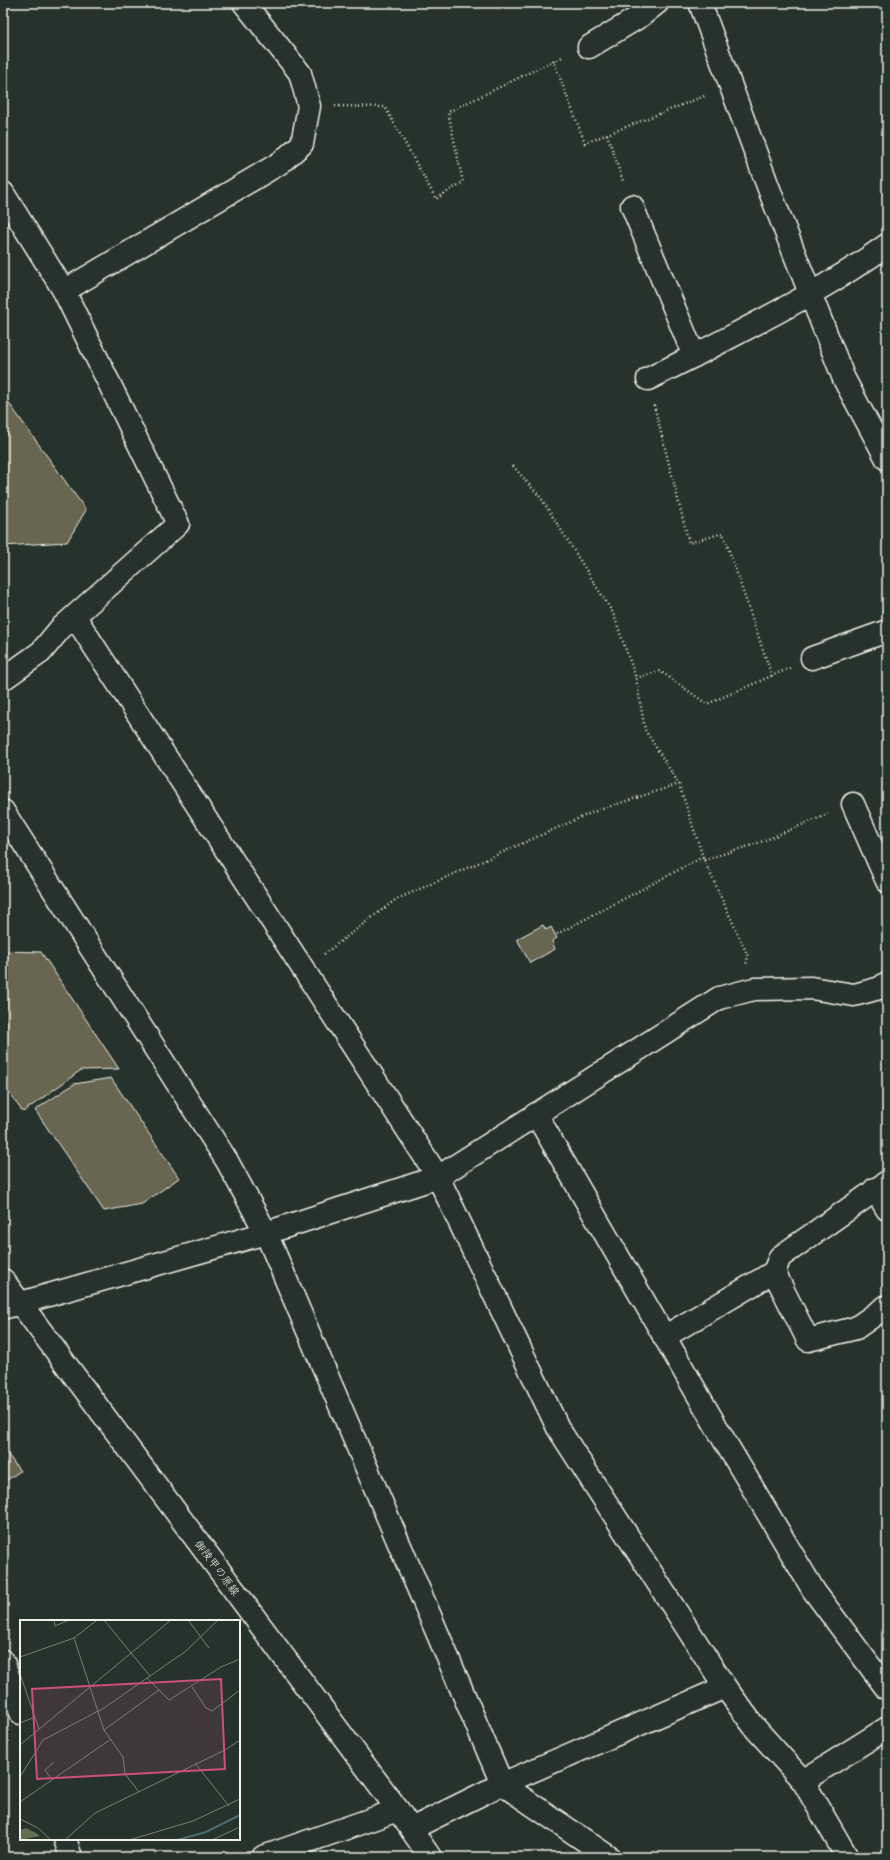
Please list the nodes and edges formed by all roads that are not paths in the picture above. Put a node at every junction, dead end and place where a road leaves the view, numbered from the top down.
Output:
1 (244, 3) edge
2 (657, 3) edge
3 (700, 3) edge
4 (589, 47) road end
5 (3, 193) edge
6 (632, 206) road end
7 (887, 245) edge
8 (64, 291) junction
9 (810, 296) junction
10 (694, 356) junction
11 (648, 379) road end
12 (887, 459) edge
13 (75, 617) junction
14 (887, 630) edge
15 (812, 658) road end
16 (3, 679) edge
17 (853, 804) road end
18 (3, 811) edge
19 (887, 881) edge
20 (887, 983) edge
21 (536, 1114) junction
22 (438, 1177) junction
23 (881, 1185) edge
24 (887, 1209) edge
25 (266, 1233) junction
26 (774, 1272) junction
27 (3, 1280) edge
28 (12, 1306) edge
29 (887, 1306) edge
30 (664, 1336) junction
31 (3, 1661) edge
32 (725, 1687) junction
33 (887, 1689) edge
34 (20, 1710) edge
35 (887, 1728) edge
36 (803, 1781) junction
37 (502, 1784) junction
38 (398, 1810) junction
39 (411, 1830) junction
40 (65, 1840) edge
41 (272, 1856) edge
42 (71, 1857) edge
43 (430, 1857) edge
44 (608, 1857) edge
45 (847, 1857) edge

1 - 8 street
2 - 4 street
3 - 9 street
5 - 8 street
6 - 10 street
7 - 9 street
8 - 13 street
9 - 10 street
9 - 12 street
10 - 11 street
13 - 16 street
13 - 22 street
14 - 15 street
17 - 19 street
18 - 25 street
20 - 21 street
21 - 22 street
21 - 30 street
22 - 25 street
22 - 32 street
23 - 24 street
23 - 26 street
25 - 28 street
25 - 37 street
26 - 29 street
26 - 30 street
27 - 28 street, 御陵甲の原線
28 - 38 street, 御陵甲の原線
30 - 33 street
31 - 34 street
32 - 36 street
32 - 37 street
35 - 36 street
36 - 45 street
37 - 39 street
37 - 44 street
38 - 39 street, 御陵甲の原線
38 - 41 street
39 - 43 street, 御陵甲の原線
40 - 42 street

